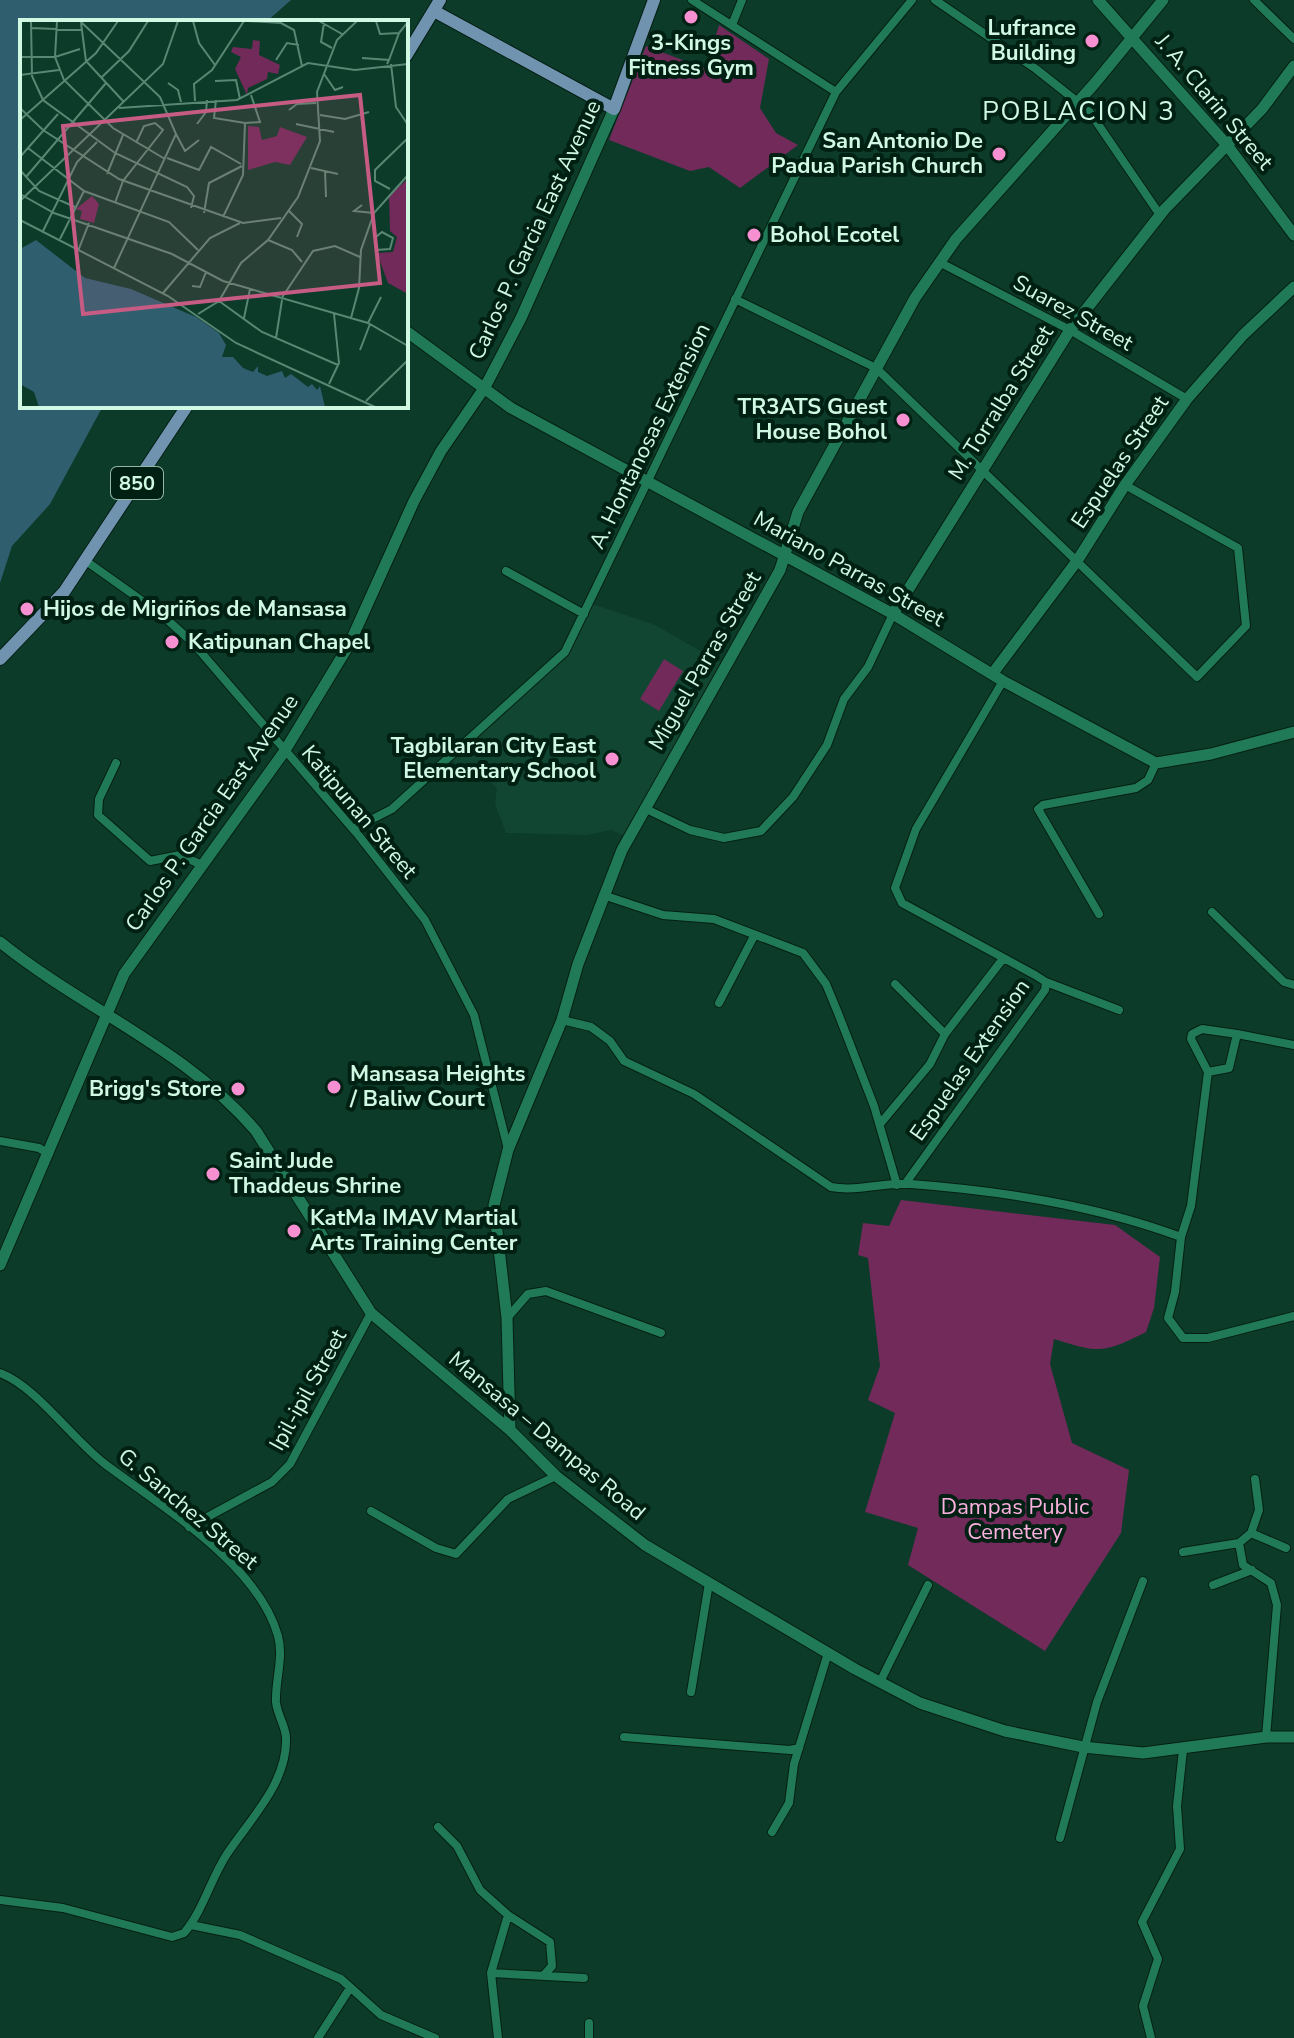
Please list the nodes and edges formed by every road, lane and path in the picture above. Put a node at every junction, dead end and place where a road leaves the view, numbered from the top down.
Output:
1 (654, 0) edge
2 (692, 0) edge
3 (742, 0) edge
4 (912, 0) edge
5 (935, 0) edge
6 (1098, 0) edge
7 (1163, 0) edge
8 (1254, 0) edge
9 (437, 5) edge
10 (732, 25) junction
11 (1134, 36) junction
12 (1294, 39) edge
13 (408, 53) edge
14 (1294, 66) edge
15 (836, 92) junction
16 (1078, 102) junction
17 (614, 109) junction
18 (1227, 145) junction
19 (1160, 215) junction
20 (1294, 235) edge
21 (939, 262) junction
22 (1294, 287) edge
23 (735, 299) junction
24 (1070, 330) junction
25 (408, 332) edge
26 (876, 368) junction
27 (485, 387) junction
28 (1187, 399) junction
29 (186, 408) edge
30 (983, 470) junction
31 (649, 481) junction
32 (1125, 485) junction
33 (783, 555) junction
34 (86, 561) junction
35 (1077, 561) junction
36 (506, 571) dead end
37 (584, 614) junction
38 (893, 614) junction
39 (0, 659) edge
40 (998, 677) junction
41 (1294, 732) edge
42 (284, 752) junction
43 (116, 763) dead end
44 (1156, 763) junction
45 (644, 808) junction
46 (353, 829) junction
47 (202, 865) junction
48 (603, 895) junction
49 (1212, 912) dead end
50 (1099, 914) dead end
51 (754, 936) junction
52 (0, 942) edge
53 (1002, 960) junction
54 (1046, 982) junction
55 (895, 984) dead end
56 (1294, 985) edge
57 (719, 1003) dead end
58 (1119, 1010) dead end
59 (107, 1015) junction
60 (562, 1020) junction
61 (945, 1034) junction
62 (1237, 1034) junction
63 (1294, 1045) edge
64 (1208, 1072) junction
65 (880, 1124) junction
66 (0, 1141) edge
67 (508, 1150) junction
68 (49, 1154) junction
69 (901, 1184) junction
70 (1181, 1237) junction
71 (0, 1265) edge
72 (371, 1313) junction
73 (1294, 1316) edge
74 (507, 1318) junction
75 (661, 1333) dead end
76 (0, 1373) edge
77 (510, 1430) junction
78 (556, 1476) junction
79 (1255, 1479) dead end
80 (371, 1511) dead end
81 (189, 1527) junction
82 (1251, 1533) junction
83 (1239, 1543) junction
84 (1286, 1548) dead end
85 (1183, 1552) dead end
86 (1252, 1570) junction
87 (1143, 1581) dead end
88 (709, 1583) junction
89 (928, 1585) dead end
90 (1213, 1585) dead end
91 (828, 1653) junction
92 (880, 1682) junction
93 (691, 1692) dead end
94 (624, 1737) dead end
95 (1266, 1737) junction
96 (1294, 1737) edge
97 (1083, 1747) junction
98 (799, 1748) junction
99 (1183, 1750) junction
100 (438, 1827) dead end
101 (772, 1832) dead end
102 (1060, 1838) dead end
103 (0, 1900) edge
104 (508, 1915) junction
105 (191, 1925) junction
106 (491, 1973) junction
107 (544, 1975) junction
108 (584, 1978) dead end
109 (350, 1988) junction
110 (589, 2023) dead end
111 (318, 2038) edge
112 (435, 2038) edge
113 (498, 2038) edge
114 (589, 2038) edge
115 (1151, 2038) edge

1 - 17 main road, Carlos P. Garcia East Avenue
2 - 10 street
3 - 10 street
4 - 15 street, A. Hontanosas Extension
5 - 16 street
6 - 11 main road, J. A. Clarin Street
7 - 11 main road, Miguel Parras Street
8 - 12 street
9 - 13 main road
9 - 17 main road
10 - 15 street
11 - 16 main road, Miguel Parras Street
11 - 18 main road, J. A. Clarin Street
14 - 18 main road, M. Torralba Street
15 - 23 street, A. Hontanosas Extension
16 - 19 street
16 - 21 main road, Miguel Parras Street
17 - 27 main road, Carlos P. Garcia East Avenue
18 - 19 main road, M. Torralba Street
18 - 20 main road, J. A. Clarin Street
19 - 24 main road, M. Torralba Street
21 - 24 street, Suarez Street
21 - 26 main road, Miguel Parras Street
22 - 28 main road, Espuelas Street
23 - 26 street
23 - 31 street, A. Hontanosas Extension
24 - 28 street, Suarez Street
24 - 30 main road, M. Torralba Street
25 - 27 main road, Mariano Parras Street
26 - 30 street
26 - 33 main road, Miguel Parras Street
27 - 31 main road, Mariano Parras Street
27 - 42 main road, Carlos P. Garcia East Avenue
28 - 32 main road, Espuelas Street
29 - 34 main road, 850
30 - 35 street
30 - 38 main road, M. Torralba Street
31 - 33 main road, Mariano Parras Street
31 - 37 street, A. Hontanosas Extension
32 - 35 main road, Espuelas Street
32 - 35 street
33 - 38 main road, Mariano Parras Street
33 - 45 main road, Miguel Parras Street
34 - 39 main road, 850
34 - 42 street, Katipunan Street
35 - 40 main road, Espuelas Street
36 - 37 street
37 - 46 street, A. Hontanosas Extension
38 - 40 main road, Mariano Parras Street
38 - 45 street, M. Torralba Street
40 - 44 main road, Mariano Parras Street
40 - 53 street, Espuelas Extension
41 - 44 main road
42 - 46 street, Katipunan Street
42 - 47 main road, Carlos P. Garcia East Avenue
43 - 47 street
44 - 50 street
45 - 48 main road, Miguel Parras Street
46 - 67 street, Katipunan Street
47 - 59 main road, Carlos P. Garcia East Avenue
48 - 51 street
48 - 60 main road, Miguel Parras Street
49 - 56 street
51 - 57 street
51 - 65 street
52 - 59 main road, Mansasa – Dampas Road
53 - 54 street, Espuelas Extension
53 - 61 street
54 - 58 street
54 - 69 street, Espuelas Extension
55 - 61 street
59 - 68 main road, Carlos P. Garcia East Avenue
59 - 72 main road, Mansasa – Dampas Road
60 - 67 main road, Miguel Parras Street
60 - 69 street
61 - 65 street
62 - 63 street
62 - 64 street
62 - 64 street
64 - 70 street
65 - 69 street
66 - 68 street
67 - 74 main road, Miguel Parras Street
68 - 71 main road, Carlos P. Garcia East Avenue
69 - 70 street
70 - 73 street
72 - 77 main road, Mansasa – Dampas Road
72 - 81 street, Ipil-ipil Street
74 - 75 street
74 - 77 main road, Miguel Parras Street
76 - 81 street, G. Sanchez Street
77 - 78 main road, Mansasa – Dampas Road
78 - 80 street
78 - 88 main road, Mansasa – Dampas Road
79 - 82 street
81 - 105 street, G. Sanchez Street
82 - 83 street
82 - 84 street
83 - 85 street
83 - 86 street
86 - 90 street
86 - 95 street
87 - 97 street
88 - 91 main road, Mansasa – Dampas Road
88 - 93 street
89 - 92 street
91 - 92 main road, Mansasa – Dampas Road
91 - 98 street
92 - 97 main road, Mansasa – Dampas Road
94 - 98 street
95 - 96 main road, Mansasa – Dampas Road
95 - 99 main road, Mansasa – Dampas Road
97 - 99 main road, Mansasa – Dampas Road
97 - 102 street
98 - 101 street
99 - 115 street
100 - 104 street
103 - 105 street
104 - 106 street
104 - 107 street
105 - 109 street
106 - 107 street
106 - 113 street
107 - 108 street
109 - 111 street
109 - 112 street
110 - 114 street

